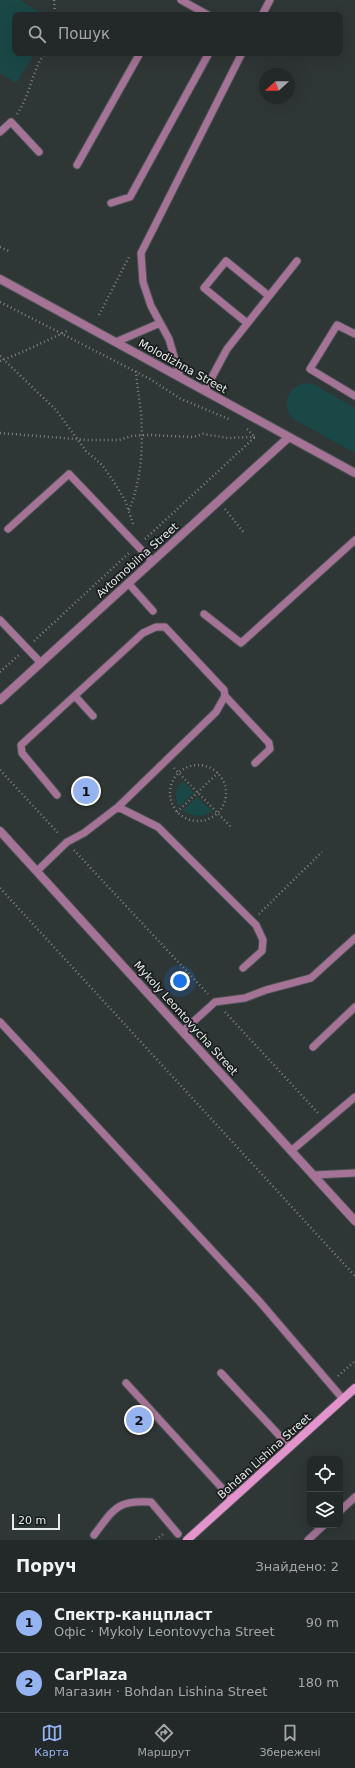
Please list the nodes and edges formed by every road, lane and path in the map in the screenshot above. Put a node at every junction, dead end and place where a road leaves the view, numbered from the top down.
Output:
1 (54, 0) edge
2 (181, 0) edge
3 (270, 0) edge
4 (55, 12) edge
5 (202, 12) edge
6 (264, 12) edge
7 (43, 56) edge
8 (138, 56) edge
9 (207, 56) edge
10 (240, 56) edge
11 (11, 122) junction
12 (0, 132) edge
13 (39, 152) dead end
14 (77, 165) dead end
15 (111, 203) dead end
16 (0, 247) edge
17 (9, 251) dead end
18 (132, 253) dead end
19 (297, 261) dead end
20 (0, 279) edge
21 (269, 296) junction
22 (0, 302) edge
23 (98, 315) dead end
24 (160, 323) junction
25 (247, 323) junction
26 (82, 324) junction
27 (61, 334) junction
28 (355, 334) edge
29 (116, 342) junction
30 (0, 356) edge
31 (143, 357) junction
32 (2, 360) edge
33 (136, 372) junction
34 (180, 376) junction
35 (205, 390) junction
36 (355, 396) edge
37 (233, 421) dead end
38 (245, 426) dead end
39 (0, 433) edge
40 (141, 435) junction
41 (255, 437) junction
42 (289, 437) junction
43 (78, 439) junction
44 (355, 473) edge
45 (218, 501) junction
46 (129, 510) junction
47 (8, 529) dead end
48 (245, 534) dead end
49 (355, 540) edge
50 (137, 546) junction
51 (152, 562) junction
52 (128, 583) junction
53 (153, 611) dead end
54 (204, 614) dead end
55 (0, 620) edge
56 (26, 648) junction
57 (41, 663) junction
58 (0, 672) edge
59 (75, 696) junction
60 (225, 696) junction
61 (0, 700) edge
62 (93, 716) dead end
63 (166, 760) junction
64 (256, 763) dead end
65 (0, 770) edge
66 (178, 772) junction
67 (218, 773) junction
68 (197, 793) junction
69 (57, 795) dead end
70 (118, 807) junction
71 (177, 812) junction
72 (218, 813) junction
73 (231, 827) dead end
74 (0, 830) edge
75 (67, 842) junction
76 (322, 852) dead end
77 (37, 871) junction
78 (0, 888) edge
79 (252, 920) junction
80 (355, 938) edge
81 (243, 968) dead end
82 (215, 1002) junction
83 (355, 1007) edge
84 (0, 1022) edge
85 (183, 1031) junction
86 (313, 1047) dead end
87 (355, 1097) edge
88 (326, 1122) junction
89 (291, 1151) junction
90 (355, 1173) edge
91 (314, 1175) junction
92 (355, 1221) edge
93 (355, 1276) edge
94 (355, 1361) edge
95 (221, 1373) dead end
96 (126, 1383) dead end
97 (330, 1383) junction
98 (355, 1388) edge
99 (343, 1399) junction
100 (290, 1447) junction
101 (355, 1497) edge
102 (232, 1499) junction
103 (343, 1508) edge
104 (321, 1528) edge
105 (178, 1534) dead end
106 (94, 1535) dead end
107 (187, 1540) edge
108 (308, 1540) edge

1 - 4 path
2 - 5 lane
3 - 6 lane
7 - 11 path
8 - 14 lane
9 - 15 lane
10 - 24 lane
11 - 12 lane
11 - 13 lane
16 - 17 path
18 - 23 path
19 - 21 lane
20 - 26 street, Molodizhna Street
21 - 25 lane
21 - 25 lane
22 - 27 path
24 - 29 lane
24 - 34 lane
25 - 35 lane
26 - 27 path
26 - 29 street, Molodizhna Street
27 - 32 path
27 - 33 path
28 - 36 lane
29 - 31 street, Molodizhna Street
30 - 32 path
31 - 33 path
31 - 34 street, Molodizhna Street
32 - 43 path
33 - 37 path
33 - 40 path
34 - 35 street, Molodizhna Street
35 - 42 street, Molodizhna Street
38 - 41 path
39 - 43 path
40 - 41 path
40 - 43 path
40 - 46 path
41 - 50 path
42 - 44 street, Molodizhna Street
42 - 45 street, Avtomobilna Street
43 - 46 path
45 - 48 path
45 - 51 street, Avtomobilna Street
46 - 50 path
47 - 50 lane
49 - 54 lane
50 - 51 lane
50 - 56 path
51 - 52 street, Avtomobilna Street
52 - 53 lane
52 - 57 street, Avtomobilna Street
55 - 56 lane
56 - 57 lane
56 - 58 path
57 - 61 street, Avtomobilna Street
59 - 60 lane
59 - 62 lane
59 - 69 lane
60 - 63 lane
60 - 64 lane
63 - 66 path
63 - 70 lane
65 - 75 path
66 - 67 path
66 - 68 path
66 - 71 path
67 - 68 path
67 - 72 path
68 - 71 path
68 - 72 path
70 - 75 lane
70 - 79 lane
71 - 72 path
72 - 73 path
74 - 77 street, Mykoly Leontovycha Street
75 - 77 lane
75 - 82 path
76 - 79 path
77 - 85 street, Mykoly Leontovycha Street
78 - 93 path
79 - 81 lane
80 - 82 lane
82 - 85 lane
82 - 88 path
83 - 86 lane
84 - 97 lane
85 - 89 street, Mykoly Leontovycha Street
87 - 88 lane
88 - 89 lane
89 - 91 street, Mykoly Leontovycha Street
90 - 91 lane
91 - 92 street, Mykoly Leontovycha Street
94 - 97 path
95 - 100 lane
96 - 102 lane
97 - 99 lane
98 - 99 main road, Bohdan Lishina Street
99 - 100 main road, Bohdan Lishina Street
100 - 102 main road, Bohdan Lishina Street
101 - 103 lane
102 - 107 main road, Bohdan Lishina Street
104 - 108 lane
105 - 106 lane

